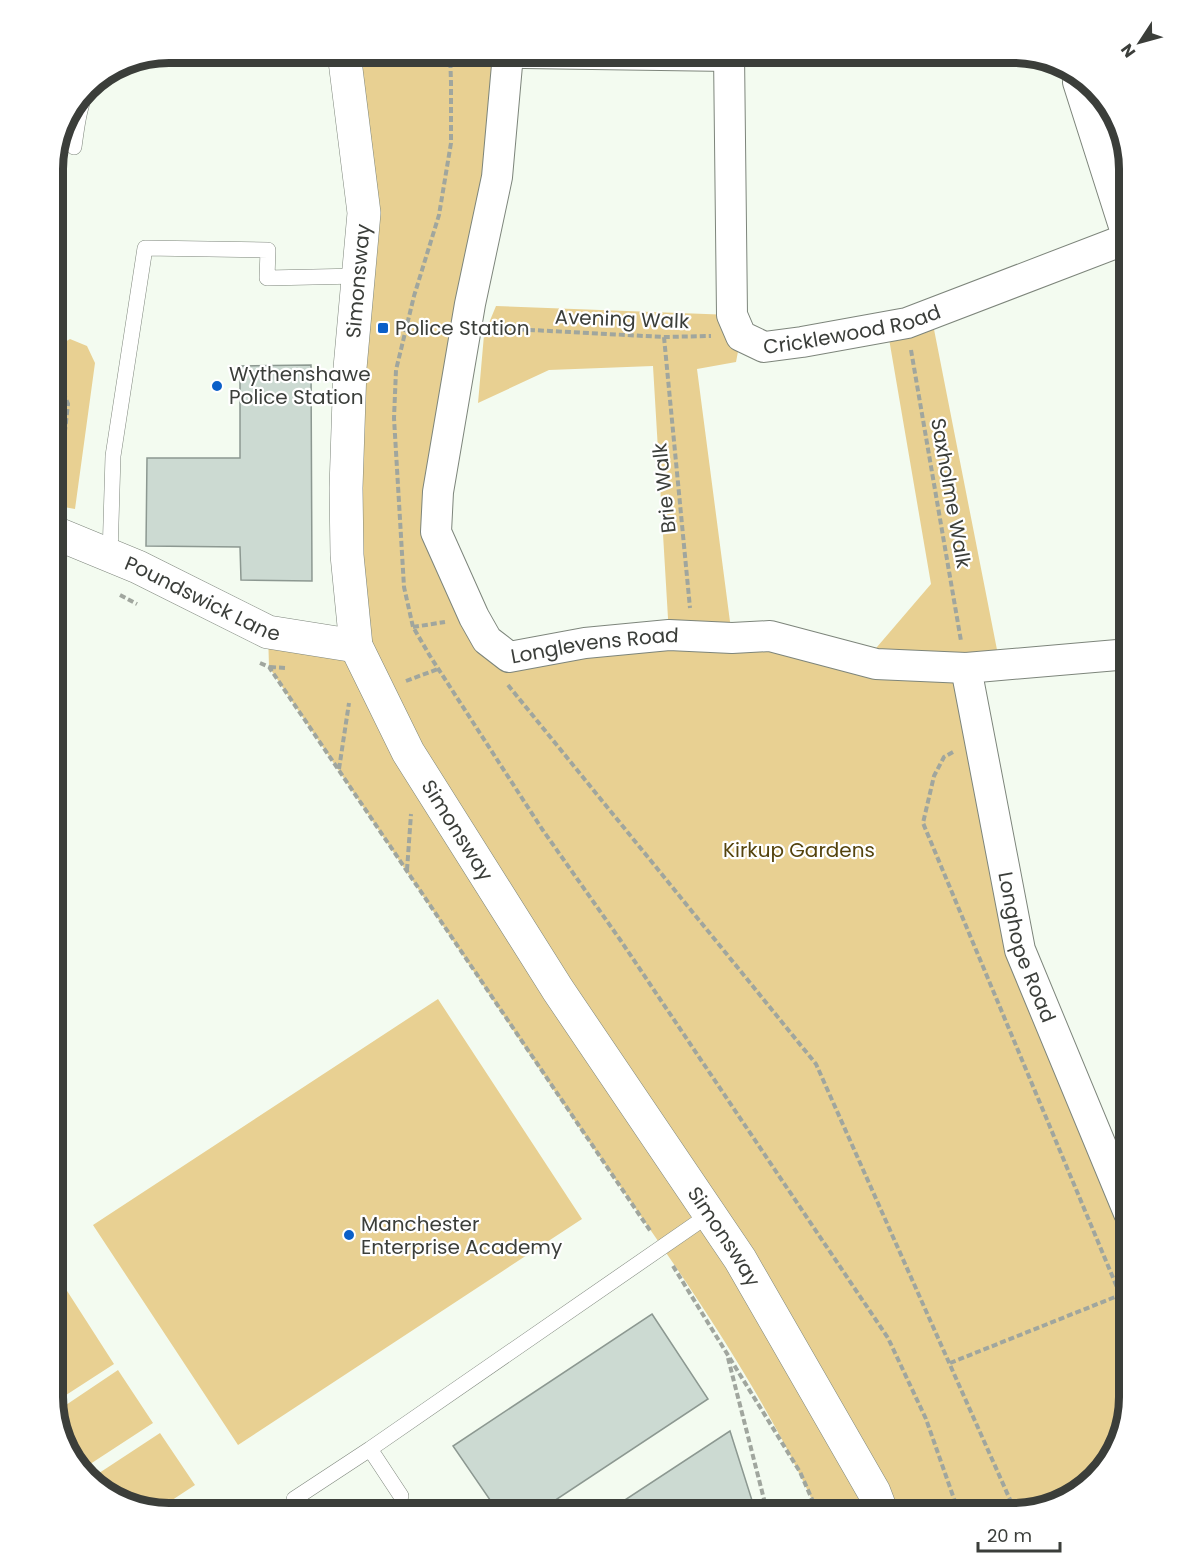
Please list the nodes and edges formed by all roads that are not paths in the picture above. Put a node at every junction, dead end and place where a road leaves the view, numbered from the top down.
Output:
1 (345, 63) edge
2 (508, 63) edge
3 (729, 63) edge
4 (1079, 86) edge
5 (80, 112) edge
6 (74, 147) dead end
7 (1119, 208) edge
8 (1119, 243) edge
9 (359, 276) junction
10 (63, 536) edge
11 (110, 556) junction
12 (356, 646) junction
13 (1119, 655) edge
14 (966, 668) junction
15 (1119, 1187) edge
16 (710, 1214) junction
17 (370, 1449) junction
18 (401, 1496) dead end
19 (294, 1499) dead end
20 (878, 1503) edge

1 - 9 street, Simonsway
2 - 14 street, Longlevens Road
3 - 8 street, Cricklewood Road
4 - 7 street
5 - 6 lane
9 - 11 lane
9 - 12 street, Simonsway
10 - 11 street, Poundswick Lane
11 - 12 street, Poundswick Lane
12 - 16 street, Simonsway
13 - 14 street, Longlevens Road
14 - 15 street, Longhope Road
16 - 17 lane
16 - 20 street, Simonsway
17 - 18 lane
17 - 19 lane

